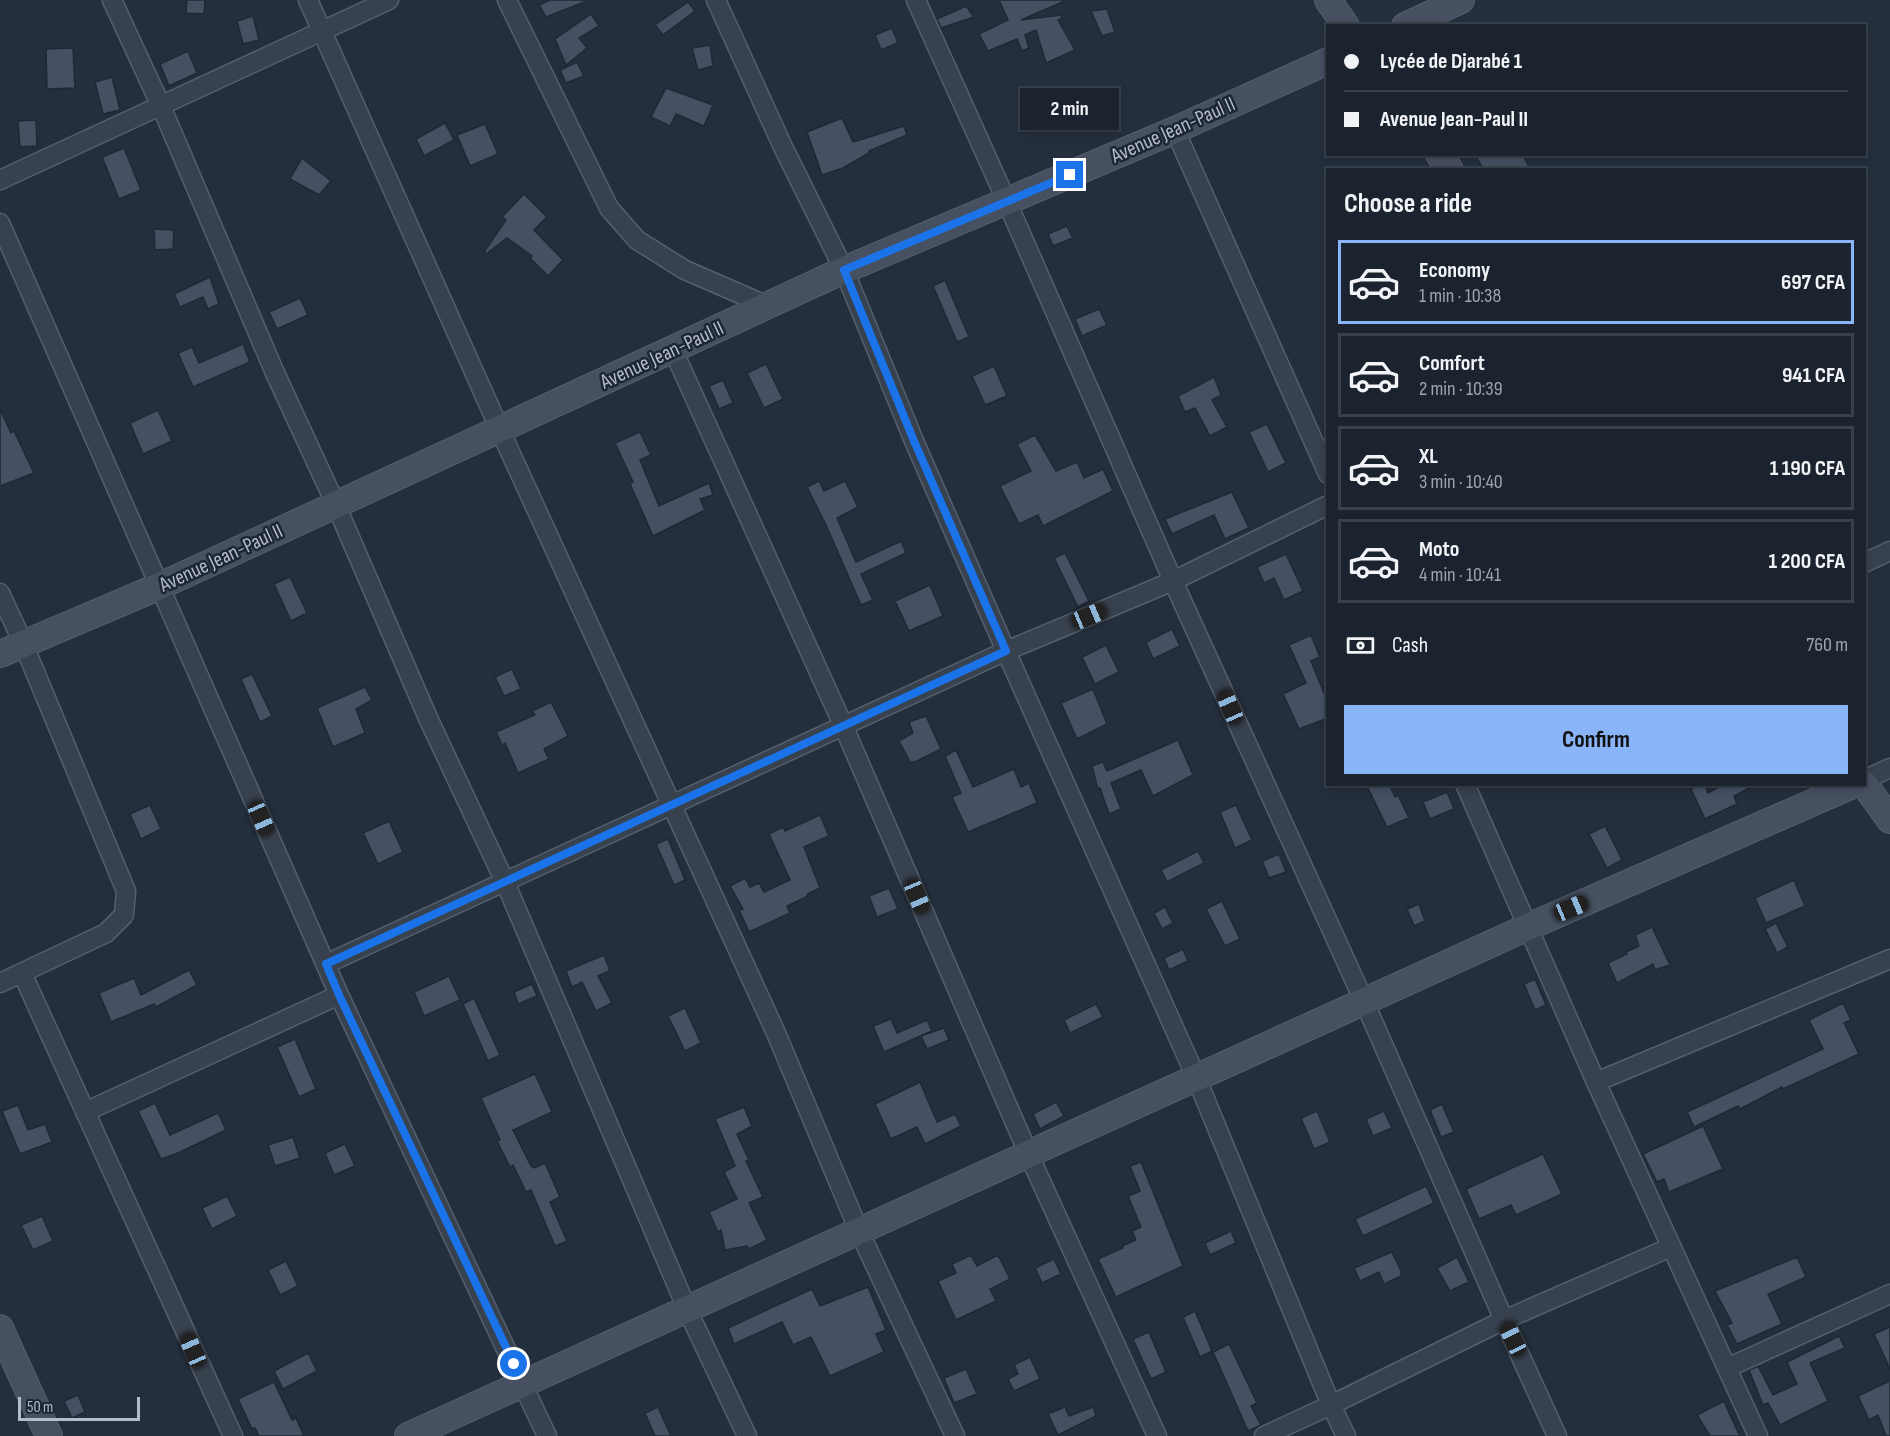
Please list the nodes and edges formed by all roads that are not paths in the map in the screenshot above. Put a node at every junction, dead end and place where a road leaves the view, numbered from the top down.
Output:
1 (112, 0) edge
2 (308, 0) edge
3 (389, 0) edge
4 (507, 0) edge
5 (716, 0) edge
6 (916, 0) edge
7 (1328, 0) edge
8 (1461, 0) edge
9 (1345, 24) edge
10 (1409, 24) edge
11 (321, 31) junction
12 (1326, 62) edge
13 (161, 106) junction
14 (1175, 130) junction
15 (0, 180) edge
16 (1007, 202) junction
17 (0, 223) edge
18 (844, 270) junction
19 (768, 306) junction
20 (673, 350) junction
21 (500, 430) junction
22 (1326, 470) edge
23 (336, 505) junction
24 (1326, 506) edge
25 (1890, 551) edge
26 (1866, 562) edge
27 (1173, 581) junction
28 (160, 586) junction
29 (0, 593) edge
30 (23, 643) junction
31 (1006, 651) junction
32 (0, 654) edge
33 (843, 725) junction
34 (1890, 768) edge
35 (1866, 781) edge
36 (1866, 785) edge
37 (1466, 786) edge
38 (1850, 786) edge
39 (672, 804) junction
40 (1890, 820) edge
41 (505, 882) junction
42 (1528, 927) junction
43 (1890, 959) edge
44 (326, 964) junction
45 (22, 973) junction
46 (0, 983) edge
47 (339, 995) junction
48 (1364, 1001) junction
49 (1196, 1077) junction
50 (1596, 1082) junction
51 (85, 1112) junction
52 (1028, 1153) junction
53 (859, 1231) junction
54 (1671, 1247) junction
55 (1890, 1294) edge
56 (687, 1309) junction
57 (1504, 1320) junction
58 (0, 1328) edge
59 (1728, 1368) junction
60 (524, 1384) junction
61 (1331, 1405) junction
62 (49, 1436) edge
63 (233, 1436) edge
64 (408, 1436) edge
65 (547, 1436) edge
66 (747, 1436) edge
67 (955, 1436) edge
68 (1157, 1436) edge
69 (1264, 1436) edge
70 (1346, 1436) edge
71 (1557, 1436) edge
72 (1758, 1436) edge

1 - 13 street
2 - 11 street
3 - 11 street
4 - 19 street
5 - 18 street
6 - 16 street
7 - 9 street
8 - 10 street
11 - 13 street
11 - 21 street
12 - 14 street, Avenue Jean-Paul II
13 - 15 street
13 - 23 street
14 - 16 street, Avenue Jean-Paul II
14 - 22 street
16 - 18 street, Avenue Jean-Paul II
16 - 27 street
17 - 28 street
18 - 19 street, Avenue Jean-Paul II
18 - 31 street
19 - 20 street, Avenue Jean-Paul II
20 - 21 street, Avenue Jean-Paul II
20 - 33 street
21 - 23 street, Avenue Jean-Paul II
21 - 39 street
23 - 28 street, Avenue Jean-Paul II
23 - 41 street
24 - 27 street
25 - 26 street
27 - 31 street
27 - 48 street
28 - 30 street, Avenue Jean-Paul II
28 - 44 street
29 - 30 street
30 - 32 street, Avenue Jean-Paul II
30 - 45 street
31 - 33 street
31 - 49 street
33 - 39 street
33 - 52 street
34 - 35 street
36 - 40 street
37 - 42 street
38 - 42 street
39 - 41 street
39 - 53 street
41 - 44 street
41 - 56 street
42 - 48 street
42 - 50 street
43 - 50 street
44 - 47 street
45 - 46 street
45 - 51 street
47 - 51 street
47 - 60 street
48 - 49 street
48 - 57 street
49 - 52 street
49 - 61 street
50 - 54 street
51 - 63 street
52 - 53 street
52 - 68 street
53 - 56 street
53 - 67 street
54 - 57 street
54 - 59 street
55 - 59 street
56 - 60 street
56 - 66 street
57 - 61 street
57 - 71 street
58 - 62 street
59 - 72 street
60 - 64 street
60 - 65 street
61 - 69 street
61 - 70 street

